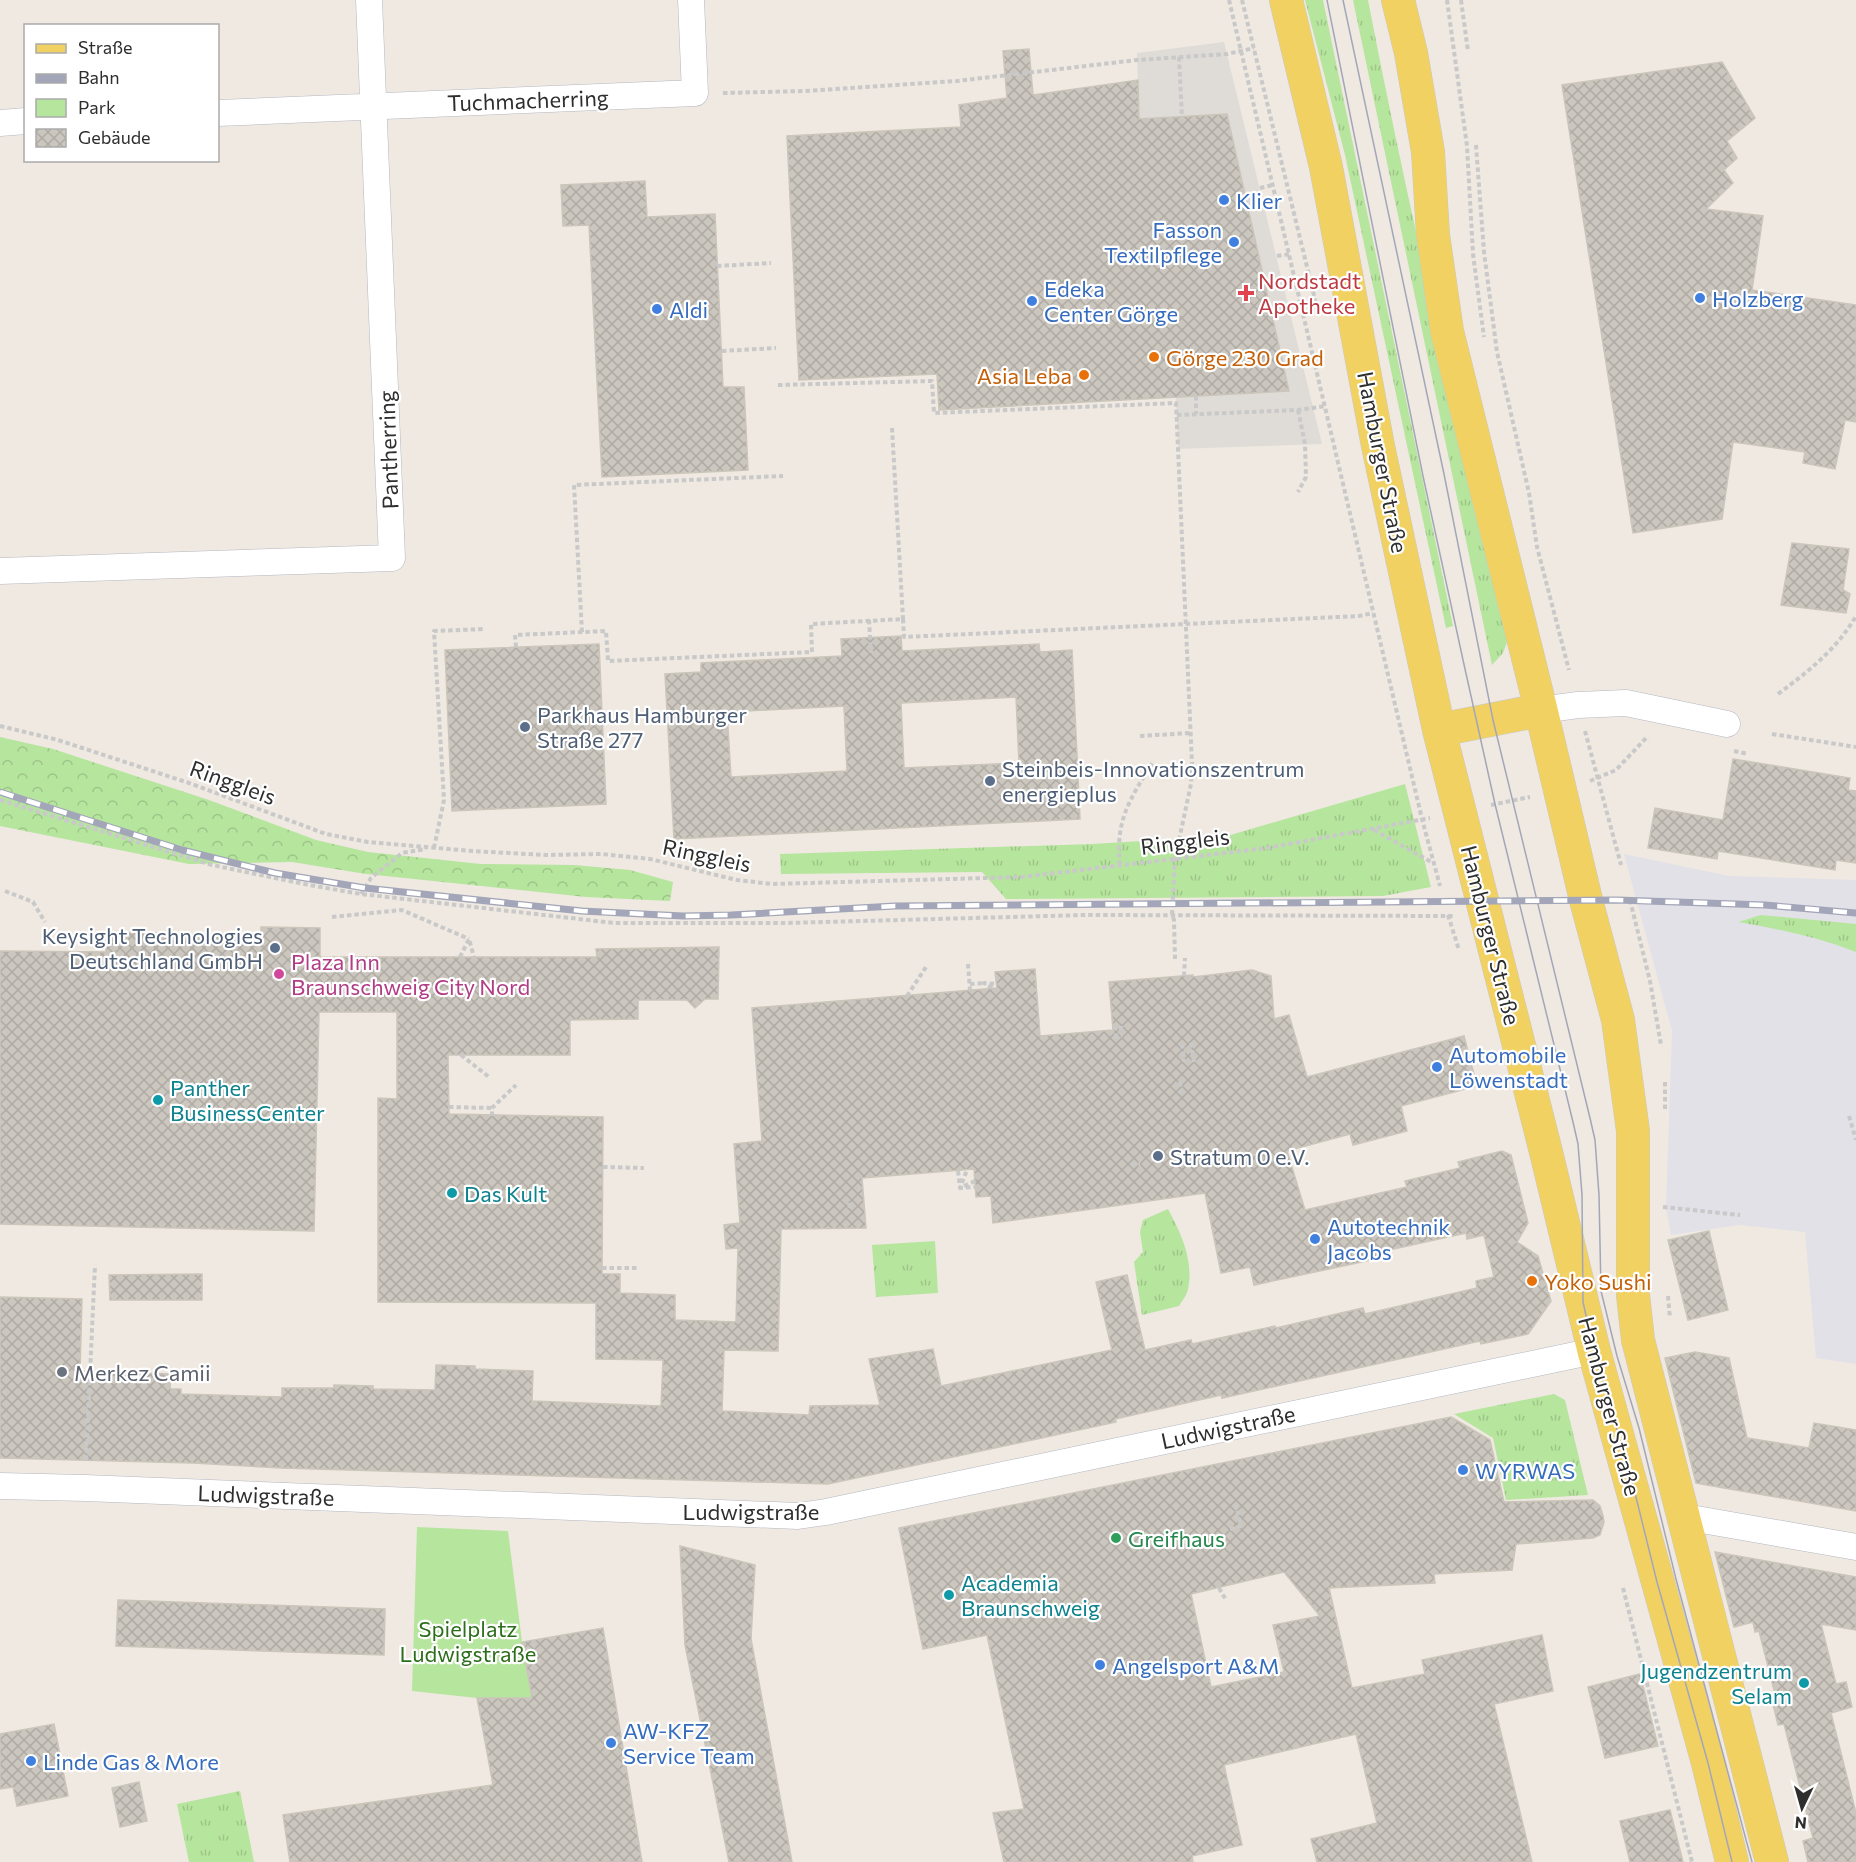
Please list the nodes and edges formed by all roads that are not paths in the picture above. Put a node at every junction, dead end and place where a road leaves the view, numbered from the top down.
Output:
1 (369, 0) edge
2 (691, 0) edge
3 (1286, 0) edge
4 (1398, 0) edge
5 (375, 107) junction
6 (219, 113) edge
7 (24, 122) edge
8 (0, 123) edge
9 (0, 571) edge
10 (1541, 710) junction
11 (1727, 724) dead end
12 (1439, 730) junction
13 (1594, 1351) junction
14 (0, 1486) edge
15 (1685, 1518) junction
16 (1856, 1547) edge
17 (1732, 1862) edge
18 (1772, 1862) edge

1 - 5 street
2 - 5 street, Tuchmacherring
3 - 12 main road, Hamburger Straße
4 - 10 main road, Hamburger Straße
5 - 6 street
5 - 9 street, Pantherring
7 - 8 street
10 - 11 street
10 - 12 main road
10 - 15 main road, Hamburger Straße
12 - 13 main road, Hamburger Straße
13 - 14 street, Ludwigstraße
13 - 17 main road, Hamburger Straße
15 - 16 street
15 - 18 main road, Hamburger Straße

